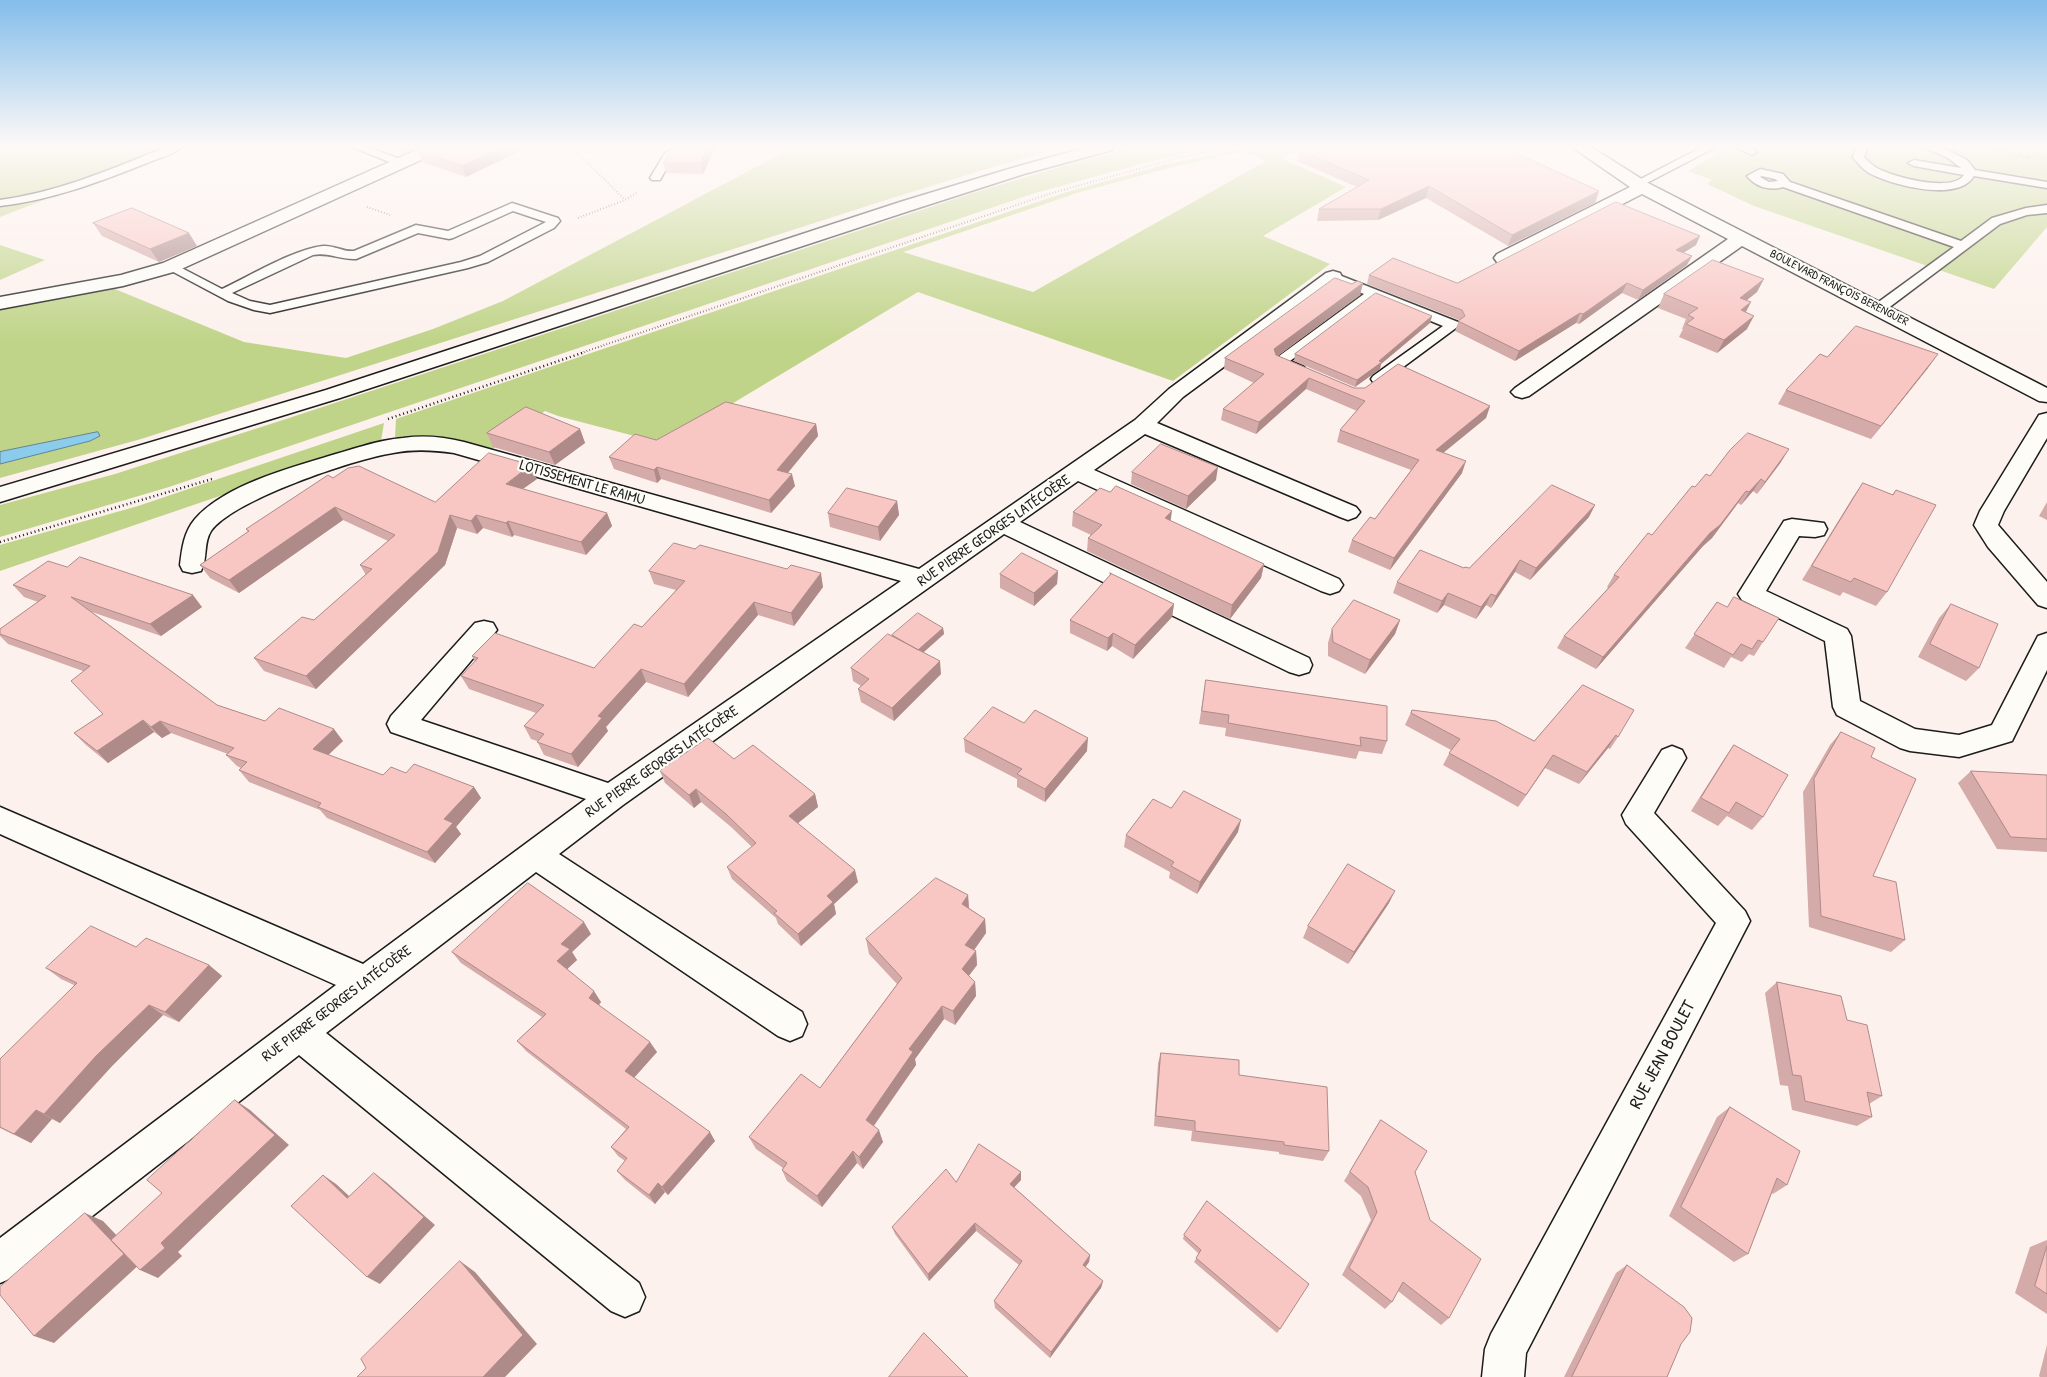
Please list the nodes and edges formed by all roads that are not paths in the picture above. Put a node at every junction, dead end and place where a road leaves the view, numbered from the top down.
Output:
1 (295, 211) edge
2 (502, 211) edge
3 (527, 211) edge
4 (890, 211) edge
5 (1591, 211) edge
6 (1688, 211) edge
7 (1863, 211) edge
8 (2031, 211) edge
9 (1747, 242) junction
10 (1963, 246) junction
11 (1503, 258) edge
12 (170, 267) junction
13 (1333, 277) joint
14 (223, 293) junction
15 (1373, 293) junction
16 (0, 303) edge
17 (1878, 309) junction
18 (1642, 329) dead end
19 (1314, 377) edge
20 (1364, 389) edge
21 (1522, 392) dead end
22 (2047, 396) edge
23 (2047, 420) edge
24 (1143, 425) junction
25 (1078, 472) junction
26 (0, 495) edge
27 (1348, 512) dead end
28 (1004, 524) junction
29 (1815, 529) dead end
30 (192, 565) dead end
31 (924, 579) junction
32 (1330, 584) dead end
33 (2047, 599) edge
34 (484, 630) dead end
35 (2047, 643) edge
36 (1299, 665) dead end
37 (1672, 758) dead end
38 (612, 796) junction
39 (0, 820) edge
40 (534, 854) junction
41 (366, 982) junction
42 (790, 1024) dead end
43 (299, 1033) junction
44 (0, 1263) edge
45 (625, 1296) dead end
46 (1503, 1377) edge

1 - 12 street
2 - 14 lane
3 - 14 lane
4 - 26 street
5 - 11 street
6 - 9 street, BOULEVARD FRANÇOIS BERENGUER
7 - 10 lane
8 - 10 lane
9 - 17 street, BOULEVARD FRANÇOIS BERENGUER
9 - 18 street
9 - 21 street
10 - 17 lane
12 - 14 lane
12 - 16 street
13 - 15 lane
13 - 24 street, RUE PIERRE GEORGES LATÉCOÈRE
15 - 19 lane
15 - 20 lane
17 - 22 street, BOULEVARD FRANÇOIS BERENGUER
23 - 33 street
24 - 25 street, RUE PIERRE GEORGES LATÉCOÈRE
24 - 27 street
25 - 28 street, RUE PIERRE GEORGES LATÉCOÈRE
25 - 32 street
28 - 31 street, RUE PIERRE GEORGES LATÉCOÈRE
28 - 36 street
29 - 35 street
30 - 31 street, LOTISSEMENT LE RAIMU
31 - 38 street, RUE PIERRE GEORGES LATÉCOÈRE
34 - 38 street
37 - 46 street, RUE JEAN BOULET
38 - 40 street, RUE PIERRE GEORGES LATÉCOÈRE
39 - 41 street
40 - 41 street, RUE PIERRE GEORGES LATÉCOÈRE
40 - 42 street
41 - 43 street, RUE PIERRE GEORGES LATÉCOÈRE
43 - 44 street, RUE PIERRE GEORGES LATÉCOÈRE
43 - 45 street

